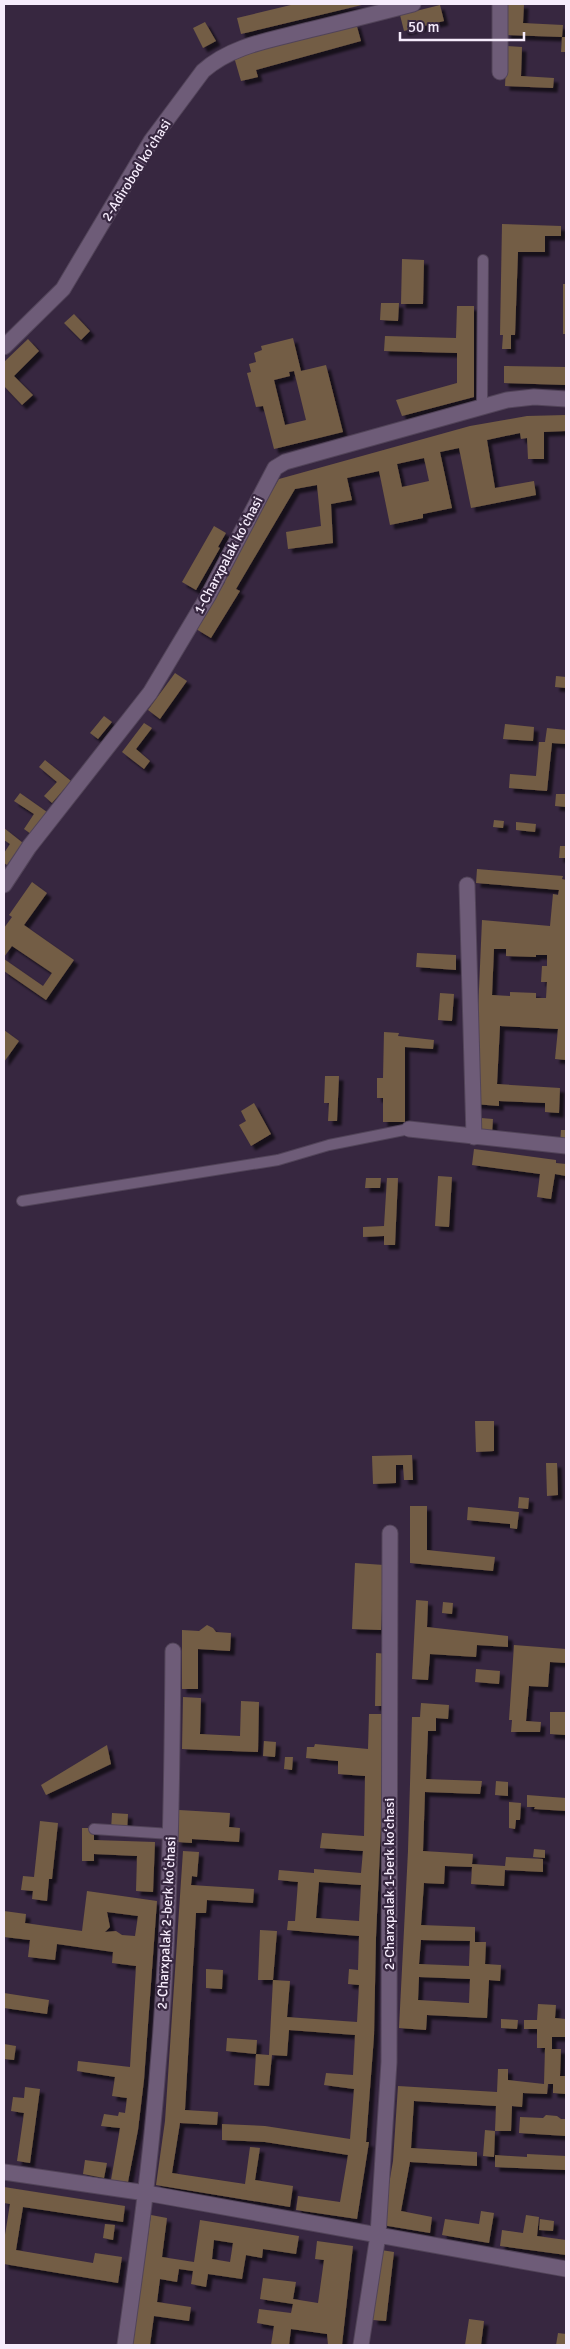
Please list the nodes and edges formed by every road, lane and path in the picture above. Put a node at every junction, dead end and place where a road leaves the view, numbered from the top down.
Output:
1 (412, 4) edge
2 (500, 4) edge
3 (500, 72) dead end
4 (484, 260) dead end
5 (4, 347) edge
6 (566, 399) edge
7 (482, 406) junction
8 (4, 885) edge
9 (467, 885) dead end
10 (409, 1129) joint
11 (474, 1137) junction
12 (566, 1146) edge
13 (22, 1201) dead end
14 (390, 1533) dead end
15 (173, 1651) dead end
16 (94, 1829) dead end
17 (171, 1834) junction
18 (4, 2172) edge
19 (146, 2194) junction
20 (378, 2235) junction
21 (566, 2269) edge
22 (125, 2345) edge
23 (360, 2345) edge

1 - 5 street, 2-Adirobod koʻchasi
2 - 3 street
4 - 7 lane
6 - 7 street, 1-Charxpalak koʻchasi
7 - 8 street, 1-Charxpalak koʻchasi
9 - 11 street
10 - 11 street
10 - 13 lane
11 - 12 street
14 - 20 street, 2-Charxpalak 1-berk koʻchasi
15 - 17 street, 2-Charxpalak 2-berk koʻchasi
16 - 17 lane
17 - 19 street, 2-Charxpalak 2-berk koʻchasi
18 - 19 street
19 - 20 street
19 - 22 street, 2-Charxpalak 2-berk koʻchasi
20 - 21 street
20 - 23 street, 2-Charxpalak 1-berk koʻchasi

